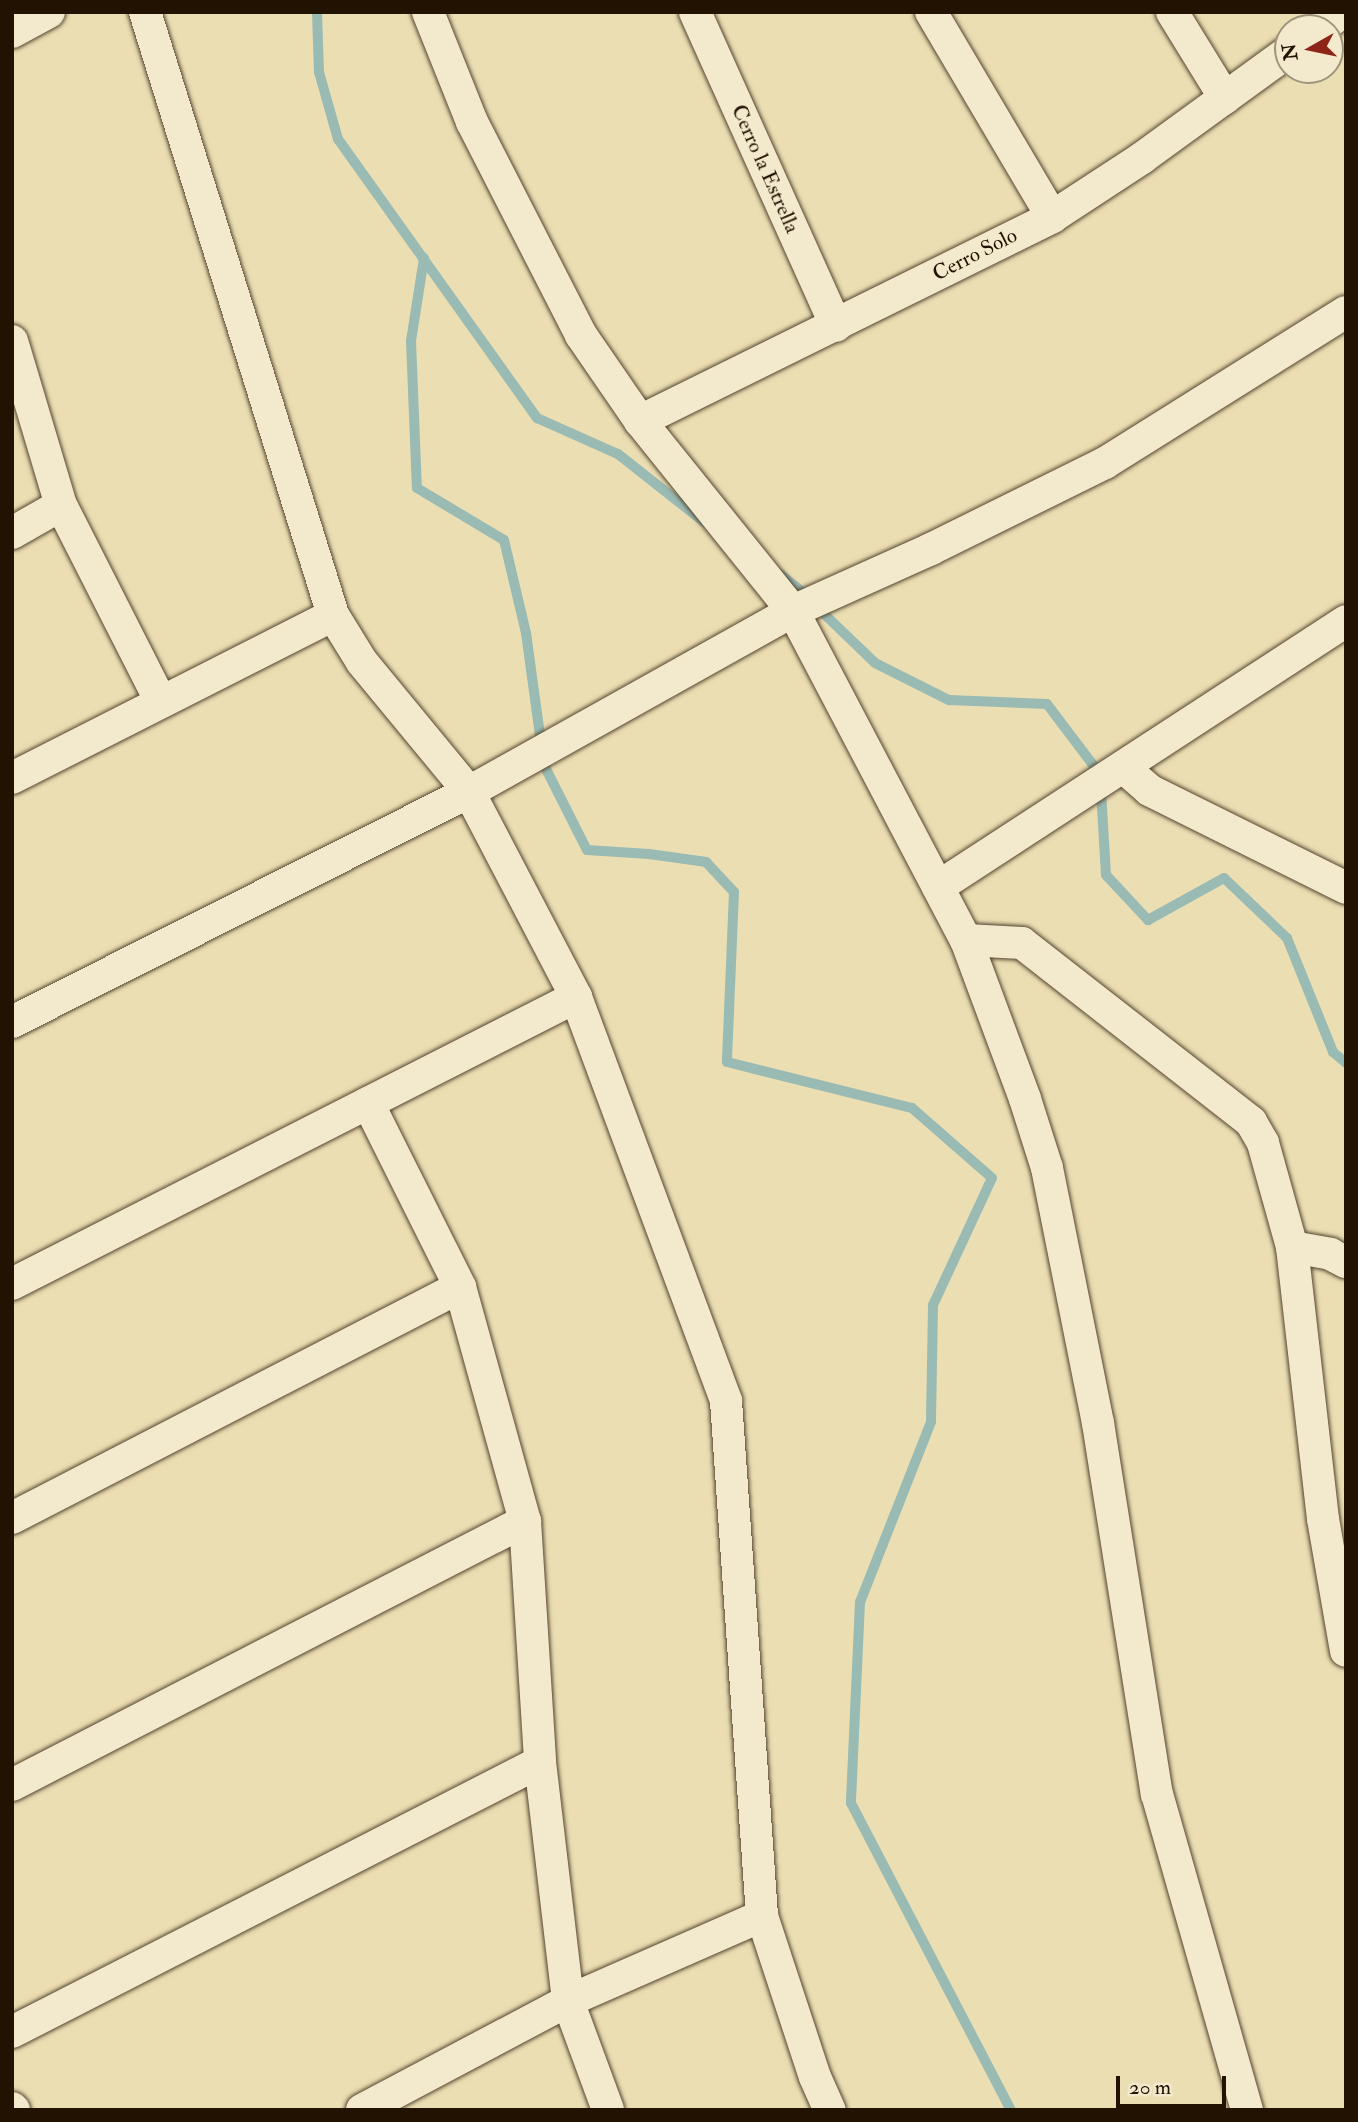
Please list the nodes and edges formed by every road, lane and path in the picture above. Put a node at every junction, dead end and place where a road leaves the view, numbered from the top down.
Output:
1 (50, 12) edge
2 (145, 12) edge
3 (428, 12) edge
4 (695, 12) edge
5 (930, 12) edge
6 (1172, 12) edge
7 (12, 32) edge
8 (1274, 62) edge
9 (1225, 98) junction
10 (1052, 217) junction
11 (1346, 312) edge
12 (836, 326) junction
13 (12, 341) edge
14 (640, 421) junction
15 (61, 505) junction
16 (12, 533) edge
17 (793, 611) junction
18 (334, 615) junction
19 (1346, 621) edge
20 (161, 702) junction
21 (1123, 767) junction
22 (12, 778) edge
23 (469, 792) junction
24 (938, 887) junction
25 (1346, 888) edge
26 (966, 940) junction
27 (576, 997) junction
28 (12, 1022) edge
29 (368, 1103) junction
30 (1292, 1247) junction
31 (1346, 1262) edge
32 (12, 1284) edge
33 (460, 1287) junction
34 (12, 1518) edge
35 (525, 1521) junction
36 (1346, 1651) edge
37 (540, 1762) junction
38 (12, 1785) edge
39 (762, 1916) junction
40 (568, 2001) junction
41 (12, 2032) edge
42 (362, 2110) edge
43 (608, 2110) edge
44 (830, 2110) edge
45 (1247, 2110) edge

1 - 7 street
2 - 18 street
3 - 14 street
4 - 12 street, Cerro la Estrella
5 - 10 street
6 - 9 street
8 - 9 street, Cerro Solo
9 - 10 street, Cerro Solo
10 - 12 street, Cerro Solo
11 - 17 street
12 - 14 street, Cerro Solo
13 - 15 street
14 - 17 street
15 - 16 street
15 - 20 street
17 - 23 street
17 - 24 street
18 - 20 street
18 - 23 street
19 - 21 street
20 - 22 street
21 - 24 street
21 - 25 street
23 - 27 street
23 - 28 street
24 - 26 street
26 - 30 street
26 - 45 street
27 - 29 street
27 - 39 street
29 - 32 street
29 - 33 street
30 - 31 street
30 - 36 street
33 - 34 street
33 - 35 street
35 - 37 street
35 - 38 street
37 - 40 street
37 - 41 street
39 - 40 street
39 - 44 street
40 - 42 street
40 - 43 street

